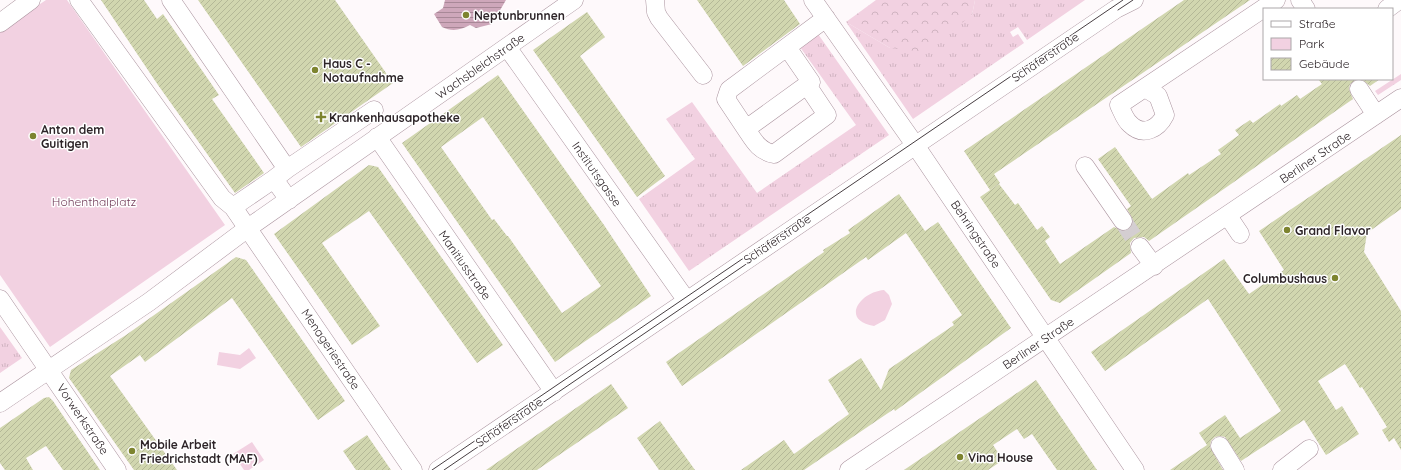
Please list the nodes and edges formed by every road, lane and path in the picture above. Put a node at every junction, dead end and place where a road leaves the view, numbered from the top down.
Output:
1 (32, 0) edge
2 (79, 0) edge
3 (171, 0) edge
4 (574, 0) edge
5 (655, 0) edge
6 (813, 0) edge
7 (1134, 0) edge
8 (1276, 0) edge
9 (1399, 0) edge
10 (1120, 4) edge
11 (1264, 8) edge
12 (1388, 8) edge
13 (1263, 9) edge
14 (826, 18) junction
15 (0, 23) edge
16 (506, 47) junction
17 (787, 47) junction
18 (703, 75) dead end
19 (807, 85) junction
20 (1145, 88) dead end
21 (1359, 89) dead end
22 (1401, 98) edge
23 (374, 110) dead end
24 (1376, 115) junction
25 (746, 129) junction
26 (377, 137) junction
27 (915, 145) junction
28 (1085, 166) dead end
29 (280, 174) junction
30 (289, 200) junction
31 (233, 207) junction
32 (1228, 216) junction
33 (1123, 221) tunnel mouth
34 (248, 228) junction
35 (1240, 234) dead end
36 (1140, 247) tunnel mouth
37 (1154, 266) junction
38 (0, 299) edge
39 (687, 301) junction
40 (1046, 338) junction
41 (48, 369) junction
42 (554, 392) junction
43 (0, 403) edge
44 (1220, 446) dead end
45 (1309, 449) dead end
46 (117, 470) edge
47 (414, 470) edge
48 (438, 470) edge
49 (849, 470) edge
50 (1135, 470) edge
51 (1235, 470) edge
52 (1282, 470) edge

1 - 15 street
2 - 31 street, Menageriestraße
3 - 29 street
4 - 16 street, Wachsbleichstraße
5 - 18 street
6 - 14 street, Behringstraße
7 - 10 street, Schäferstraße
8 - 11 street
9 - 12 street
10 - 27 street, Schäferstraße
13 - 20 street
14 - 17 street
14 - 27 street, Behringstraße
16 - 26 street, Wachsbleichstraße
16 - 39 street, Institutsgasse
17 - 19 street
17 - 25 street
19 - 25 street
19 - 25 street
21 - 24 street
22 - 24 street, Berliner Straße
23 - 29 street
24 - 32 street, Berliner Straße
26 - 30 street, Wachsbleichstraße
26 - 42 street, Manitiusstraße
27 - 39 street, Schäferstraße
27 - 40 street, Behringstraße
28 - 33 street
29 - 30 street
29 - 31 street
30 - 34 street, Wachsbleichstraße
31 - 34 street, Menageriestraße
32 - 35 street
32 - 37 street, Berliner Straße
34 - 41 street
34 - 47 street, Menageriestraße
36 - 37 street
37 - 40 street, Berliner Straße
38 - 41 street
39 - 42 street, Schäferstraße
40 - 49 street, Berliner Straße
40 - 50 street, Behringstraße
41 - 43 street
41 - 46 street, Vorwerkstraße
42 - 48 street, Schäferstraße
44 - 51 street
45 - 52 street

